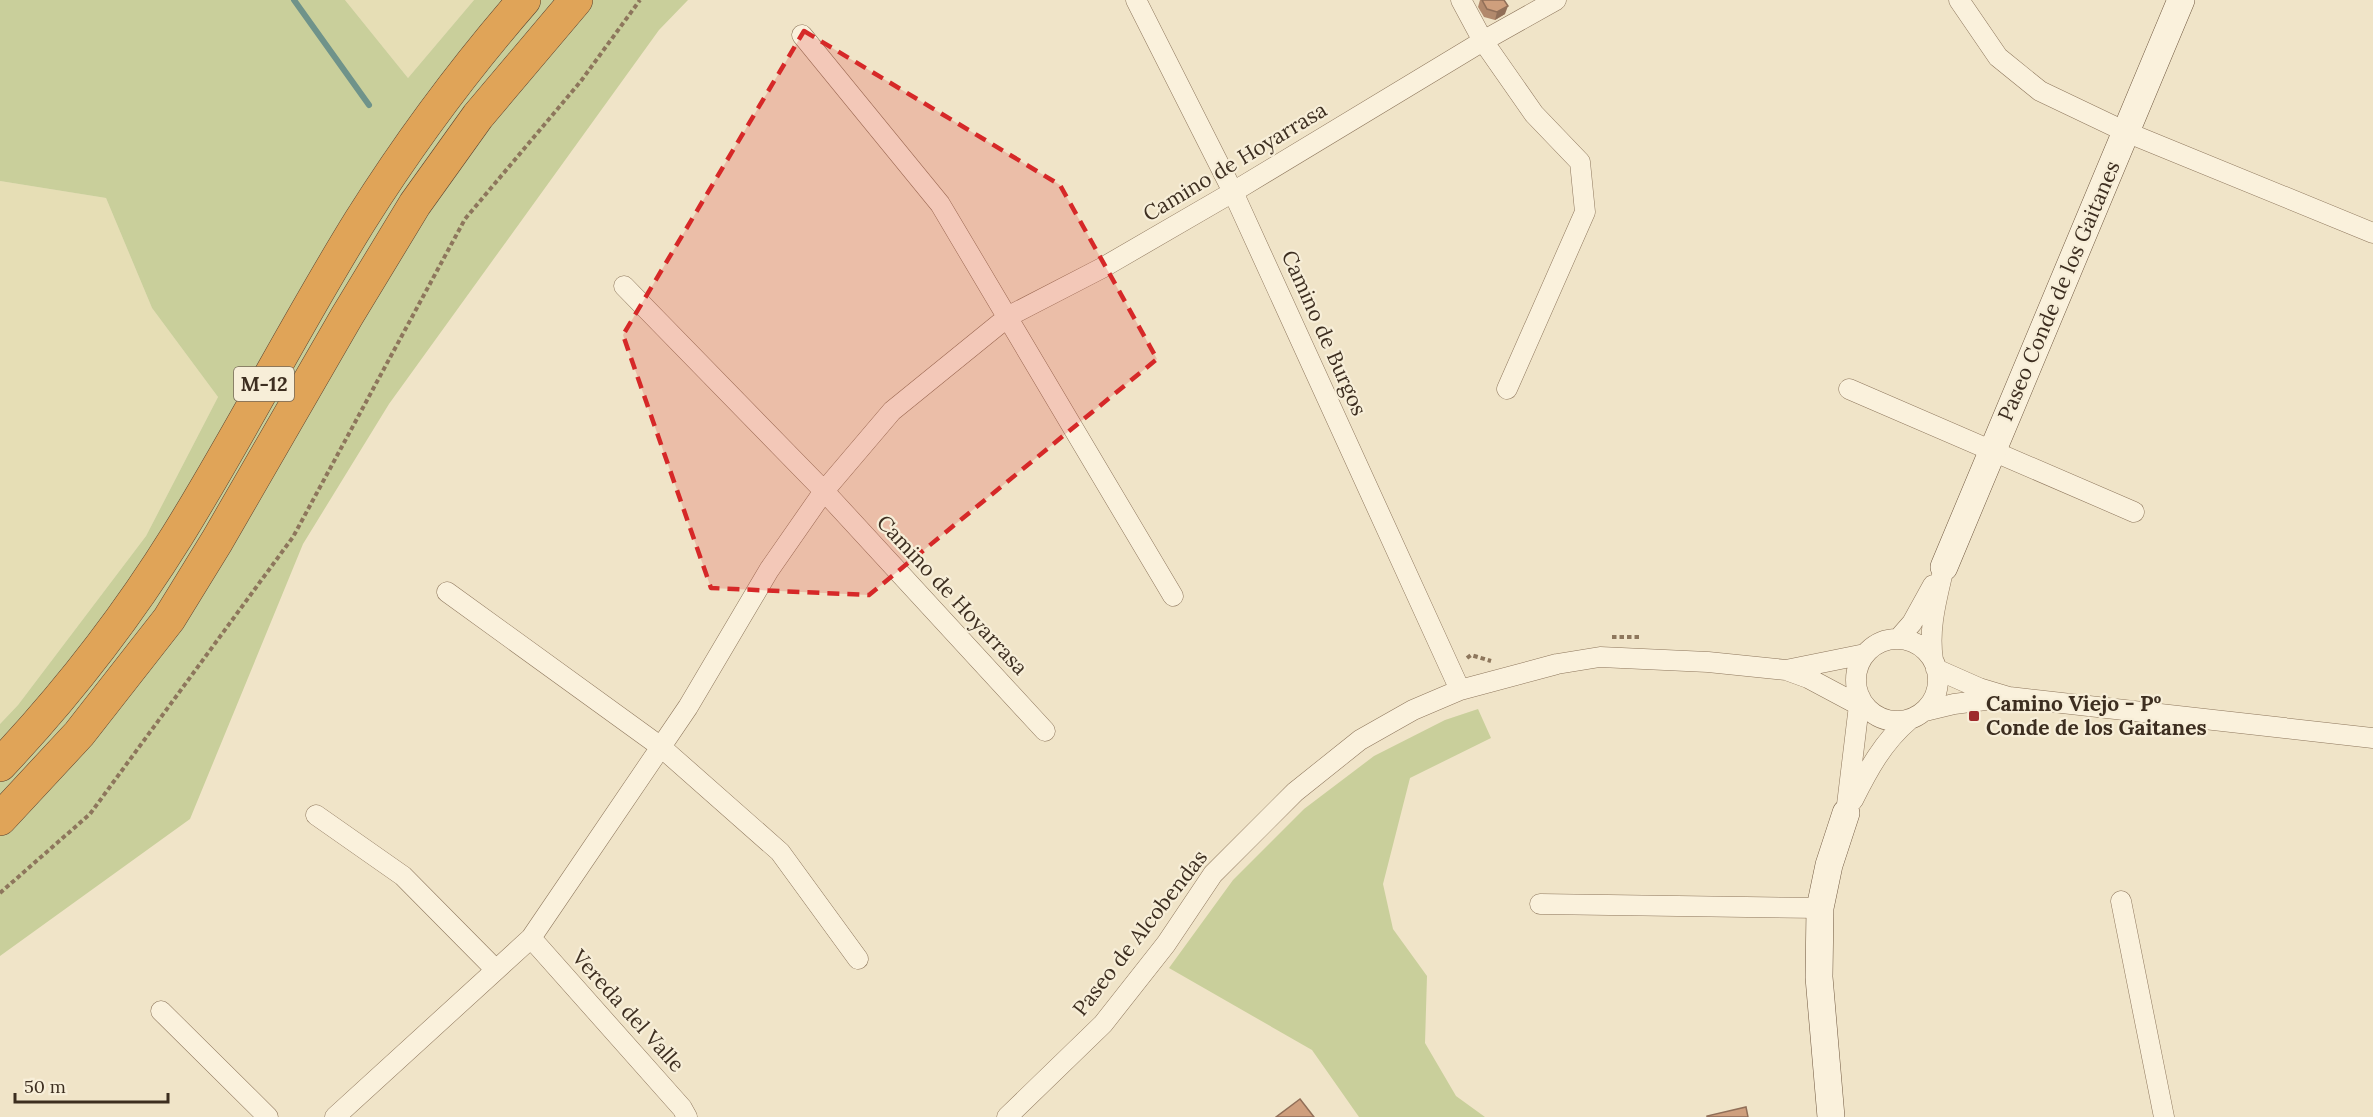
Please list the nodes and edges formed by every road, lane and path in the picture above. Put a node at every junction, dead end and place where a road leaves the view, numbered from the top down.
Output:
1 (524, 0) edge
2 (576, 0) edge
3 (640, 0) edge
4 (1136, 0) edge
5 (1461, 0) edge
6 (1556, 0) edge
7 (1959, 0) edge
8 (2181, 0) edge
9 (802, 35) dead end
10 (1483, 41) junction
11 (2126, 132) junction
12 (1233, 192) junction
13 (2373, 233) edge
14 (624, 286) dead end
15 (1008, 316) junction
16 (1507, 389) dead end
17 (1849, 389) dead end
18 (1992, 450) junction
19 (824, 491) junction
20 (2134, 512) dead end
21 (1944, 567) junction
22 (447, 592) dead end
23 (1173, 596) dead end
24 (1608, 637) dead end
25 (1643, 637) dead end
26 (1898, 639) junction
27 (1865, 654) junction
28 (1496, 663) dead end
29 (1934, 664) junction
30 (1450, 668) junction
31 (1786, 670) junction
32 (1460, 690) junction
33 (2009, 697) junction
34 (1862, 705) junction
35 (1917, 715) junction
36 (1045, 731) dead end
37 (2373, 738) edge
38 (661, 747) junction
39 (0, 765) edge
40 (1846, 813) junction
41 (316, 815) dead end
42 (0, 819) edge
43 (0, 893) edge
44 (2121, 901) dead end
45 (1540, 904) dead end
46 (1820, 908) junction
47 (531, 938) junction
48 (858, 959) dead end
49 (496, 970) junction
50 (161, 1011) dead end
51 (268, 1117) edge
52 (335, 1117) edge
53 (687, 1117) edge
54 (1006, 1117) edge
55 (1831, 1117) edge
56 (2164, 1117) edge

1 - 39 highway, M-12
2 - 42 highway, M-12
3 - 43 path
4 - 12 street, Camino de Burgos
5 - 10 street
6 - 10 street, Camino de Hoyarrasa
7 - 11 street
8 - 11 street, Paseo Conde de los Gaitanes
9 - 15 street
10 - 12 street, Camino de Hoyarrasa
10 - 16 street
11 - 13 street
11 - 18 street, Paseo Conde de los Gaitanes
12 - 15 street, Camino de Hoyarrasa
12 - 30 street, Camino de Burgos
14 - 19 street, Camino de Hoyarrasa
15 - 19 street, Camino de Hoyarrasa
15 - 23 street
17 - 18 street
18 - 20 street
18 - 21 street, Paseo Conde de los Gaitanes
19 - 36 street, Camino de Hoyarrasa
19 - 38 street, Camino de Hoyarrasa
21 - 26 street, Paseo Conde de los Gaitanes
21 - 29 street, Paseo Conde de los Gaitanes
22 - 38 street
24 - 25 path
26 - 27 street
26 - 29 street
27 - 31 street, Paseo de Alcobendas
27 - 34 street
28 - 30 path
29 - 33 street
29 - 35 street
30 - 32 street, Camino de Burgos
31 - 32 street, Paseo de Alcobendas
31 - 34 street, Paseo de Alcobendas
32 - 54 street, Paseo de Alcobendas
33 - 35 street
33 - 37 street
34 - 35 street
34 - 40 street
35 - 40 street
38 - 47 street, Camino de Hoyarrasa
38 - 48 street
40 - 46 street
41 - 49 street
44 - 56 street
45 - 46 street
46 - 55 street
47 - 49 street, Camino de Hoyarrasa
47 - 53 street, Vereda del Valle
49 - 52 street, Camino de Hoyarrasa
50 - 51 street

